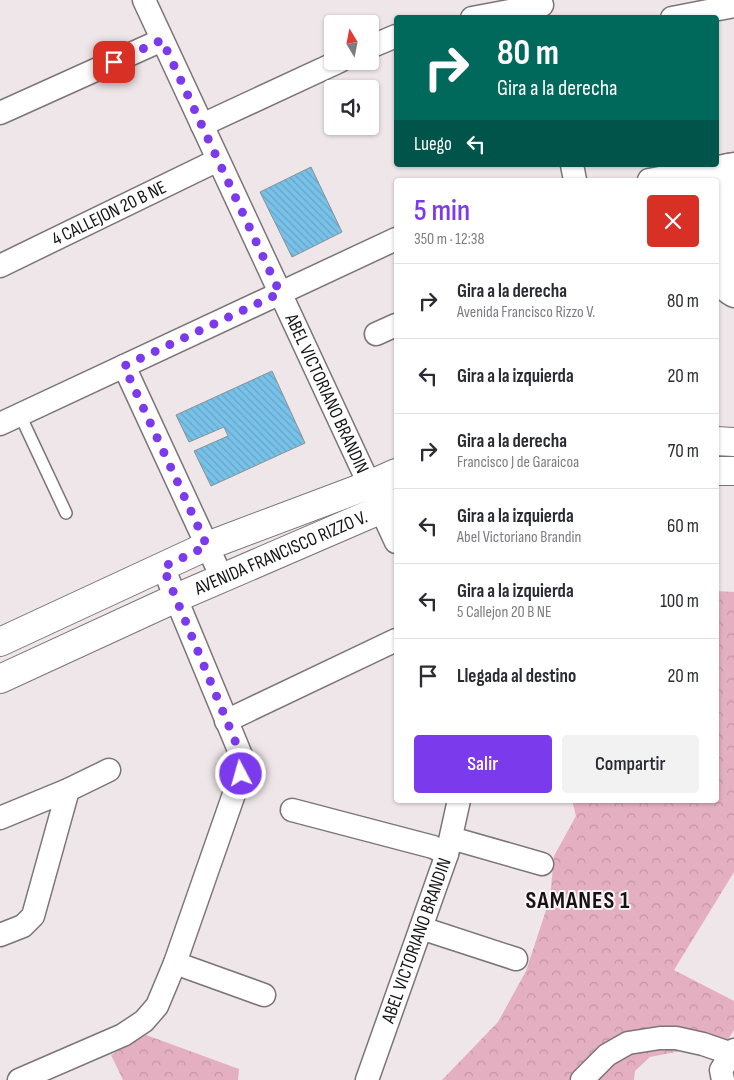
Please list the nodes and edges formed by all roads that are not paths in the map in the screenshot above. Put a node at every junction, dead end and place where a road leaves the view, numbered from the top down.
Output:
1 (144, 0) edge
2 (734, 6) edge
3 (543, 8) edge
4 (493, 15) edge
5 (688, 15) edge
6 (394, 37) edge
7 (162, 40) junction
8 (379, 43) edge
9 (324, 68) edge
10 (0, 113) edge
11 (202, 125) junction
12 (218, 160) junction
13 (731, 165) edge
14 (660, 178) edge
15 (394, 240) edge
16 (0, 266) edge
17 (280, 293) junction
18 (734, 296) edge
19 (394, 326) edge
20 (376, 334) dead end
21 (124, 366) junction
22 (10, 420) edge
23 (719, 441) edge
24 (734, 442) edge
25 (719, 471) edge
26 (734, 472) edge
27 (394, 474) edge
28 (369, 485) junction
29 (388, 506) edge
30 (66, 514) dead end
31 (394, 533) edge
32 (207, 546) junction
33 (163, 567) junction
34 (222, 578) junction
35 (176, 598) junction
36 (394, 641) edge
37 (0, 642) edge
38 (0, 679) edge
39 (226, 720) junction
40 (109, 770) dead end
41 (68, 790) junction
42 (458, 803) edge
43 (292, 810) dead end
44 (0, 818) edge
45 (449, 846) junction
46 (542, 864) dead end
47 (421, 928) junction
48 (0, 935) edge
49 (516, 959) dead end
50 (175, 963) junction
51 (264, 995) dead end
52 (733, 1052) edge
53 (19, 1080) edge
54 (367, 1080) edge
55 (582, 1080) edge
56 (723, 1080) edge

1 - 7 street, ABEL VICTORIANO BRANDIN
2 - 5 street
3 - 4 street
6 - 8 street
7 - 10 street
7 - 11 street, ABEL VICTORIANO BRANDIN
9 - 11 street
11 - 12 street, ABEL VICTORIANO BRANDIN
12 - 16 street, 4 CALLEJON 20 B NE
12 - 17 street, ABEL VICTORIANO BRANDIN
13 - 14 street
13 - 18 street
15 - 17 street
17 - 21 street
17 - 28 street, ABEL VICTORIANO BRANDIN
19 - 20 street
21 - 22 street
21 - 32 street
22 - 30 lane
23 - 24 main road
25 - 26 main road
27 - 28 main road, AVENIDA FRANCISCO RIZZO V.
28 - 29 street, ABEL VICTORIANO BRANDIN
28 - 32 main road, AVENIDA FRANCISCO RIZZO V.
29 - 31 street, ABEL VICTORIANO BRANDIN
29 - 34 main road, AVENIDA FRANCISCO RIZZO V.
32 - 33 main road, AVENIDA FRANCISCO RIZZO V.
32 - 34 street
33 - 35 street
33 - 37 main road, AVENIDA FRANCISCO RIZZO V.
34 - 35 main road, AVENIDA FRANCISCO RIZZO V.
35 - 38 main road, AVENIDA FRANCISCO RIZZO V.
35 - 39 street
36 - 39 street
39 - 50 street
40 - 41 street
41 - 44 street
41 - 48 street
42 - 45 street, ABEL VICTORIANO BRANDIN
43 - 45 street
45 - 46 street
45 - 47 street, ABEL VICTORIANO BRANDIN
47 - 49 street
47 - 54 street, ABEL VICTORIANO BRANDIN
50 - 51 street
50 - 53 street
52 - 55 street
52 - 56 street

